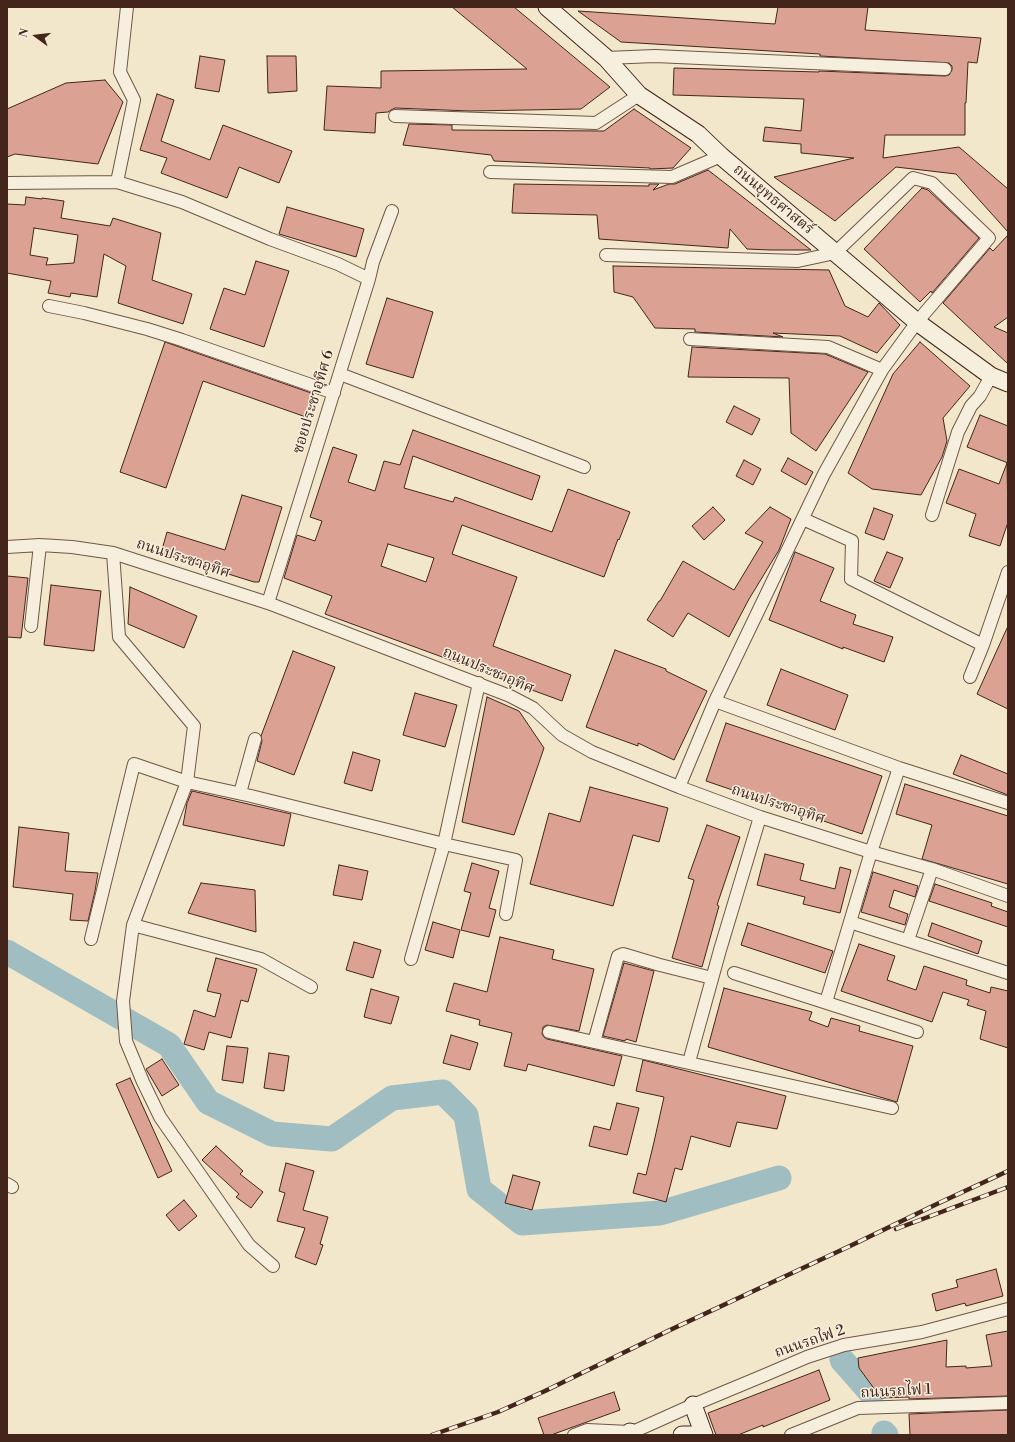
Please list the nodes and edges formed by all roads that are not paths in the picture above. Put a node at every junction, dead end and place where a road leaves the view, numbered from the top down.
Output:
1 (127, 7) edge
2 (547, 7) edge
3 (606, 58) junction
4 (945, 69) dead end
5 (639, 95) junction
6 (395, 116) dead end
7 (721, 156) junction
8 (490, 172) dead end
9 (117, 182) junction
10 (7, 183) edge
11 (392, 211) dead end
12 (835, 253) junction
13 (606, 255) dead end
14 (369, 279) junction
15 (49, 306) dead end
16 (917, 322) junction
17 (690, 339) dead end
18 (882, 370) junction
19 (340, 374) junction
20 (991, 376) junction
21 (1008, 383) edge
22 (334, 393) junction
23 (584, 467) dead end
24 (932, 515) dead end
25 (803, 519) junction
26 (40, 545) junction
27 (7, 547) edge
28 (113, 553) junction
29 (1008, 572) edge
30 (268, 603) junction
31 (31, 626) dead end
32 (984, 645) junction
33 (970, 677) dead end
34 (479, 683) junction
35 (715, 701) junction
36 (255, 739) dead end
37 (900, 768) junction
38 (187, 782) junction
39 (679, 787) junction
40 (240, 793) junction
41 (1008, 803) edge
42 (760, 817) junction
43 (444, 844) junction
44 (871, 852) junction
45 (932, 869) junction
46 (1008, 896) edge
47 (506, 914) dead end
48 (850, 922) junction
49 (133, 925) junction
50 (91, 939) dead end
51 (908, 940) junction
52 (410, 959) dead end
53 (734, 973) dead end
54 (1008, 973) edge
55 (712, 978) junction
56 (311, 987) dead end
57 (826, 1002) junction
58 (549, 1032) dead end
59 (917, 1032) dead end
60 (594, 1042) junction
61 (690, 1062) junction
62 (892, 1108) dead end
63 (273, 1266) dead end
64 (1008, 1309) edge
65 (1008, 1403) edge
66 (692, 1405) junction
67 (590, 1433) edge
68 (630, 1434) edge
69 (574, 1435) edge
70 (682, 1435) edge
71 (695, 1435) edge
72 (704, 1435) edge
73 (791, 1435) edge

1 - 9 street
2 - 3 street, ถนนยุทธศาสตร์
3 - 4 street
3 - 5 street, ถนนยุทธศาสตร์
5 - 6 street
5 - 7 street, ถนนยุทธศาสตร์
7 - 8 street
7 - 12 street, ถนนยุทธศาสตร์
9 - 10 street
9 - 14 street
11 - 14 street, ซอยประชาอุทิศ 6
12 - 13 street
12 - 16 street, ถนนยุทธศาสตร์
12 - 16 street
14 - 19 street, ซอยประชาอุทิศ 6
15 - 22 street
16 - 18 street
16 - 20 street, ถนนยุทธศาสตร์
17 - 18 street
18 - 25 street
19 - 22 street, ซอยประชาอุทิศ 6
19 - 23 street
20 - 21 street, ถนนยุทธศาสตร์
20 - 24 street
22 - 30 street, ซอยประชาอุทิศ 6
25 - 32 street
25 - 35 street
26 - 27 street, ถนนประชาอุทิศ
26 - 28 street, ถนนประชาอุทิศ
26 - 31 street
28 - 30 street, ถนนประชาอุทิศ
28 - 38 street
29 - 32 street
30 - 34 street, ถนนประชาอุทิศ
32 - 33 street
34 - 39 street, ถนนประชาอุทิศ
34 - 43 street
35 - 37 street
35 - 39 street
36 - 40 street
37 - 41 street
37 - 44 street
38 - 40 street
38 - 49 street
38 - 50 street
39 - 42 street, ถนนประชาอุทิศ
40 - 43 street
42 - 44 street, ถนนประชาอุทิศ
42 - 55 street
43 - 47 street
43 - 52 street
44 - 45 street, ถนนประชาอุทิศ
44 - 48 street
45 - 46 street, ถนนประชาอุทิศ
45 - 51 street
48 - 51 street
48 - 57 street
49 - 56 street
49 - 63 street
51 - 54 street
53 - 57 street
55 - 60 street
55 - 61 street
57 - 59 street
58 - 60 street
60 - 61 street
61 - 62 street
64 - 66 street, ถนนรถไฟ 2
65 - 73 street, ถนนรถไฟ 1
66 - 68 street, ถนนรถไฟ 2
66 - 72 street
67 - 68 street, ถนนรถไฟ 2
67 - 69 street, ถนนรถไฟ 2
70 - 71 street

